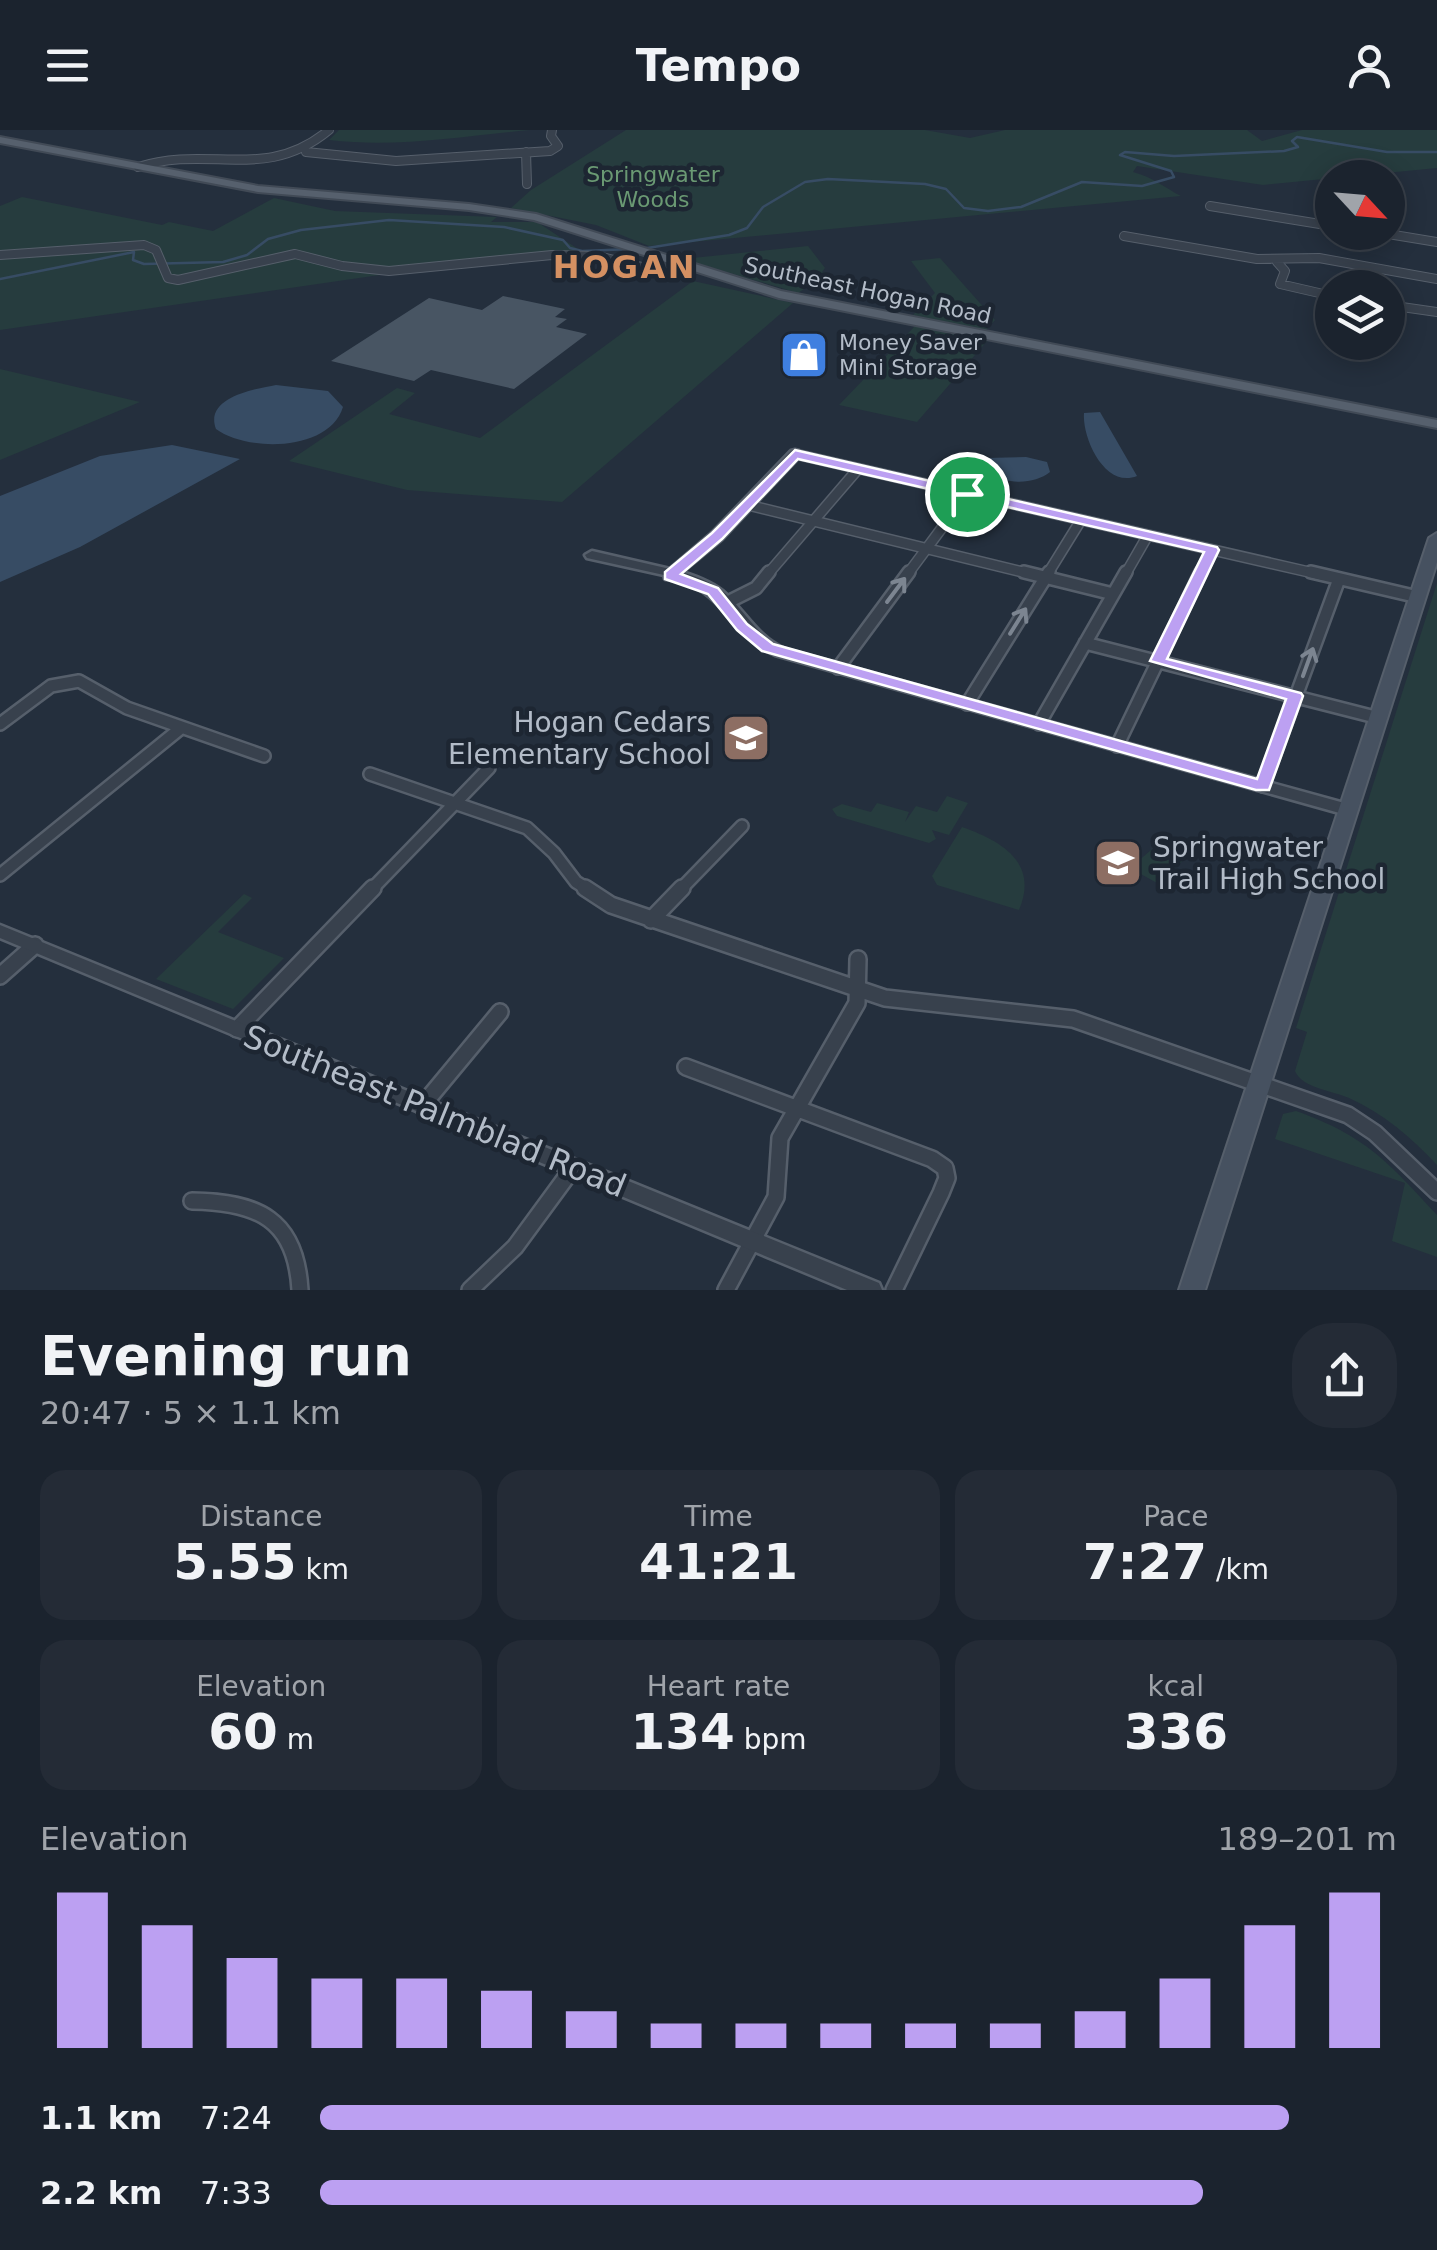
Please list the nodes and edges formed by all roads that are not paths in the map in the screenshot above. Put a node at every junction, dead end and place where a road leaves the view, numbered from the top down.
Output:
1 (329, 130) edge
2 (552, 130) edge
3 (0, 140) edge
4 (306, 152) junction
5 (526, 152) junction
6 (444, 159) junction
7 (369, 160) junction
8 (138, 167) junction
9 (356, 173) dead end
10 (442, 174) dead end
11 (527, 184) dead end
12 (1210, 206) dead end
13 (1315, 223) edge
14 (1124, 236) dead end
15 (1405, 237) edge
16 (1437, 242) edge
17 (0, 255) edge
18 (676, 262) junction
19 (1277, 262) junction
20 (1437, 279) edge
21 (1315, 292) edge
22 (1405, 307) edge
23 (1437, 312) edge
24 (1437, 424) edge
25 (795, 454) joint
26 (858, 469) junction
27 (967, 494) junction
28 (748, 505) junction
29 (1082, 520) junction
30 (814, 521) junction
31 (1148, 535) junction
32 (1437, 538) edge
33 (926, 548) junction
34 (1212, 550) junction
35 (592, 555) dead end
36 (670, 576) junction
37 (1045, 578) junction
38 (1338, 579) junction
39 (1114, 594) junction
40 (1418, 597) junction
41 (726, 604) junction
42 (1086, 643) junction
43 (1158, 661) junction
44 (838, 668) junction
45 (1295, 696) junction
46 (967, 704) junction
47 (1379, 718) junction
48 (0, 724) edge
49 (1038, 724) junction
50 (182, 728) junction
51 (1117, 746) junction
52 (264, 756) dead end
53 (489, 768) dead end
54 (370, 774) dead end
55 (1262, 786) junction
56 (454, 803) junction
57 (1349, 810) junction
58 (742, 826) dead end
59 (0, 875) edge
60 (651, 920) junction
61 (0, 931) edge
62 (35, 945) junction
63 (858, 958) dead end
64 (0, 976) edge
65 (857, 990) junction
66 (500, 1012) dead end
67 (237, 1028) junction
68 (686, 1067) dead end
69 (1261, 1082) junction
70 (422, 1106) junction
71 (796, 1109) junction
72 (572, 1168) junction
73 (1437, 1192) edge
74 (192, 1201) dead end
75 (753, 1242) junction
76 (300, 1290) edge
77 (470, 1290) edge
78 (726, 1290) edge
79 (871, 1290) edge
80 (894, 1290) edge
81 (1192, 1290) edge

1 - 4 street
2 - 5 street
3 - 8 main road, Southeast Hogan Road
4 - 7 street
4 - 8 street
5 - 6 street
5 - 11 street
6 - 7 street
6 - 10 street
7 - 9 street
8 - 18 main road, Southeast Hogan Road
12 - 13 street
14 - 19 street
15 - 16 street
17 - 18 street
18 - 24 main road, Southeast Hogan Road
19 - 20 street
19 - 21 street
22 - 23 street
25 - 26 street
25 - 28 street
26 - 27 street
26 - 30 street
27 - 29 street
27 - 33 street
28 - 30 street
28 - 36 street
29 - 31 street
29 - 37 street
30 - 33 street
30 - 41 street
31 - 34 street
31 - 39 street
32 - 40 main road
33 - 37 street
44 -> 33 street
34 - 38 street
34 - 43 street
35 - 36 street
36 - 41 street
37 - 39 street
46 -> 37 street
38 - 40 street
45 -> 38 street
39 - 42 street
40 - 47 main road
41 - 44 street
42 - 43 street
42 - 49 street
43 - 45 street
43 - 51 street
44 - 46 street
45 - 47 street
45 - 55 street
46 - 49 street
47 - 57 main road
48 - 50 street
49 - 51 street
50 - 52 street
50 - 59 street
51 - 55 street
53 - 56 street
54 - 56 street
55 - 57 street
56 - 60 street
56 - 67 street
57 - 69 main road
58 - 60 street
60 - 65 street
61 - 62 street, Southeast Palmblad Road
62 - 64 street
62 - 67 street, Southeast Palmblad Road
63 - 65 street
65 - 69 street
65 - 71 street
66 - 70 street
67 - 70 street, Southeast Palmblad Road
68 - 71 street
69 - 73 street
69 - 81 main road
70 - 72 street, Southeast Palmblad Road
71 - 75 street
71 - 80 street
72 - 75 street, Southeast Palmblad Road
72 - 77 street
74 - 76 street
75 - 78 street
75 - 79 street, Southeast Palmblad Road

